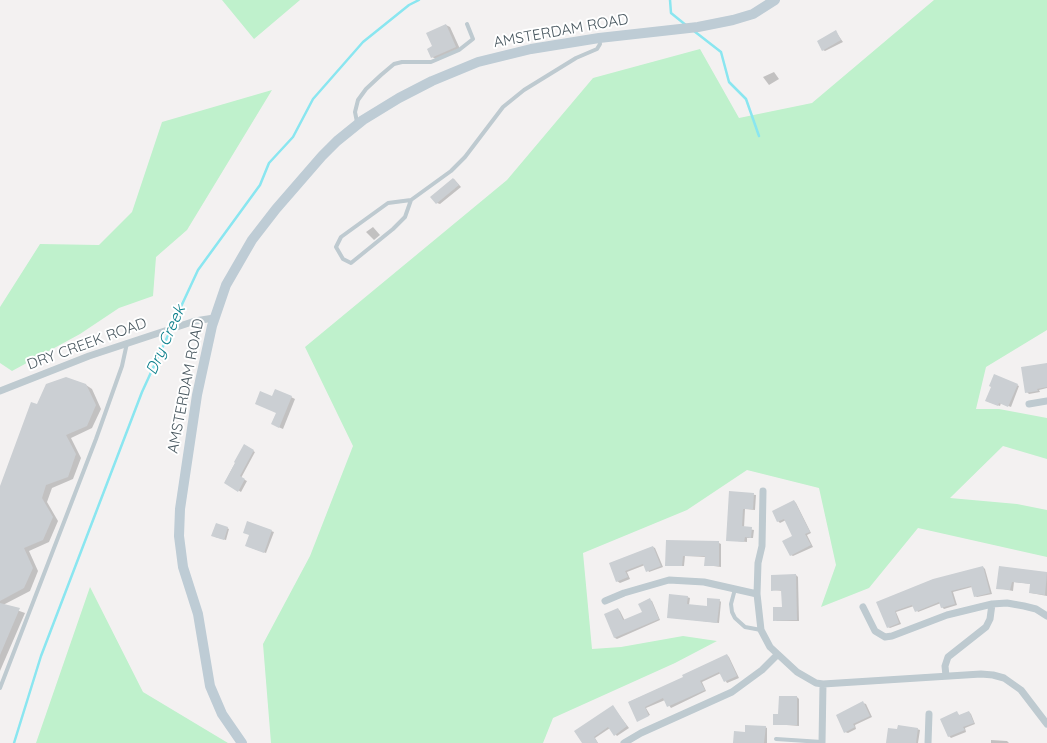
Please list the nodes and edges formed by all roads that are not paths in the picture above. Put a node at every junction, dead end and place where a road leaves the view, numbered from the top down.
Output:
1 (775, 0) edge
2 (467, 24) dead end
3 (599, 38) junction
4 (358, 124) junction
5 (412, 200) junction
6 (214, 318) junction
7 (127, 343) junction
8 (0, 391) edge
9 (1047, 401) edge
10 (1029, 404) dead end
11 (763, 491) dead end
12 (735, 589) junction
13 (757, 594) junction
14 (605, 601) dead end
15 (992, 604) junction
16 (863, 607) dead end
17 (1047, 616) edge
18 (761, 630) junction
19 (776, 655) junction
20 (946, 676) junction
21 (823, 684) junction
22 (0, 688) edge
23 (929, 714) dead end
24 (1047, 724) edge
25 (776, 739) dead end
26 (242, 743) edge
27 (624, 743) edge
28 (822, 743) edge
29 (928, 743) edge

1 - 3 main road, AMSTERDAM ROAD
2 - 4 lane
3 - 4 main road, AMSTERDAM ROAD
3 - 5 lane
4 - 6 main road, AMSTERDAM ROAD
5 - 5 lane
6 - 7 street, DRY CREEK ROAD
6 - 26 main road, AMSTERDAM ROAD
7 - 8 street, DRY CREEK ROAD
7 - 22 lane
9 - 10 street
11 - 13 street
12 - 13 street
12 - 14 street
12 - 18 lane
13 - 18 street
15 - 16 street
15 - 17 street
15 - 20 street
18 - 19 street
19 - 21 street
19 - 27 street
20 - 21 street
20 - 24 street
21 - 28 street
23 - 29 street
25 - 28 lane

